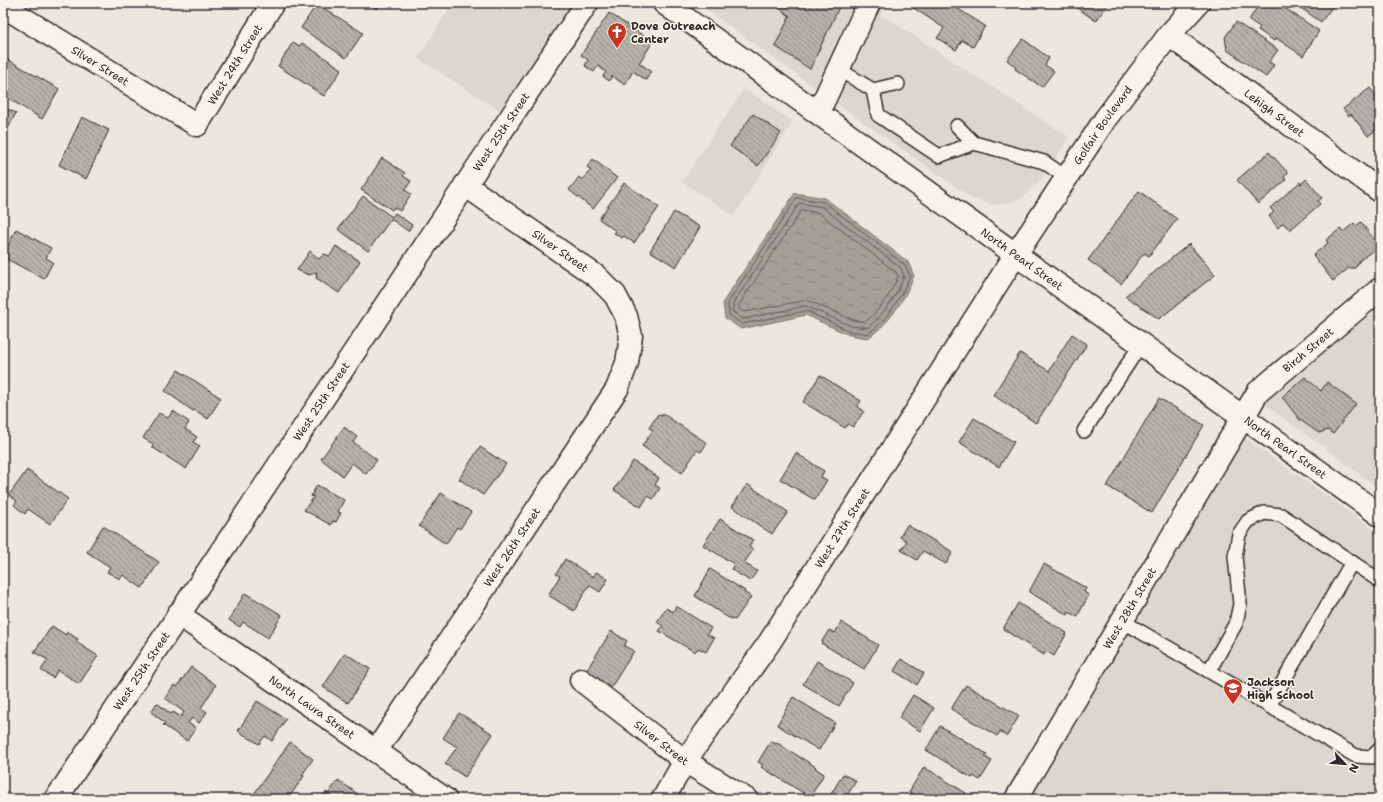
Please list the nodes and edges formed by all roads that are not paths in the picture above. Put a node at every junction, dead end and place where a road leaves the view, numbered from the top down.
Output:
1 (273, 3) edge
2 (587, 3) edge
3 (664, 3) edge
4 (869, 3) edge
5 (1198, 3) edge
6 (3, 6) edge
7 (1169, 35) junction
8 (838, 69) junction
9 (898, 84) dead end
10 (873, 90) junction
11 (818, 113) junction
12 (197, 125) joint
13 (957, 126) dead end
14 (974, 144) junction
15 (1067, 178) junction
16 (465, 185) junction
17 (1380, 191) edge
18 (1016, 254) junction
19 (1380, 289) edge
20 (631, 336) joint
21 (1142, 344) junction
22 (1242, 417) junction
23 (1084, 431) dead end
24 (1380, 515) edge
25 (1352, 562) junction
26 (1380, 581) edge
27 (178, 614) junction
28 (1122, 621) junction
29 (1209, 671) junction
30 (581, 680) dead end
31 (1269, 706) junction
32 (1380, 749) edge
33 (376, 751) junction
34 (685, 761) junction
35 (56, 799) edge
36 (446, 799) edge
37 (663, 799) edge
38 (746, 799) edge
39 (1016, 799) edge

1 - 12 street, West 24th Street
2 - 16 street, West 25th Street
3 - 11 street, North Pearl Street
4 - 8 street
5 - 7 street, Golfair Boulevard
6 - 12 street, Silver Street
7 - 15 street, Golfair Boulevard
7 - 17 street, Lehigh Street
8 - 10 lane
8 - 11 street
9 - 10 lane
10 - 14 lane
11 - 18 street, North Pearl Street
13 - 14 lane
14 - 15 lane
15 - 18 street, Golfair Boulevard
16 - 20 street, Silver Street
16 - 27 street, West 25th Street
18 - 21 street, North Pearl Street
18 - 34 street, West 27th Street
19 - 22 street, Birch Street
20 - 33 street, West 26th Street
21 - 22 street, North Pearl Street
21 - 23 lane
22 - 24 street, North Pearl Street
22 - 28 street, West 28th Street
25 - 26 lane
25 - 29 lane
25 - 31 lane
27 - 33 street, North Laura Street
27 - 35 street, West 25th Street
28 - 29 lane
28 - 39 street, West 28th Street
29 - 31 lane
30 - 34 street, Silver Street
31 - 32 lane
33 - 36 street, North Laura Street
34 - 37 street, West 27th Street
34 - 38 street, Silver Street

